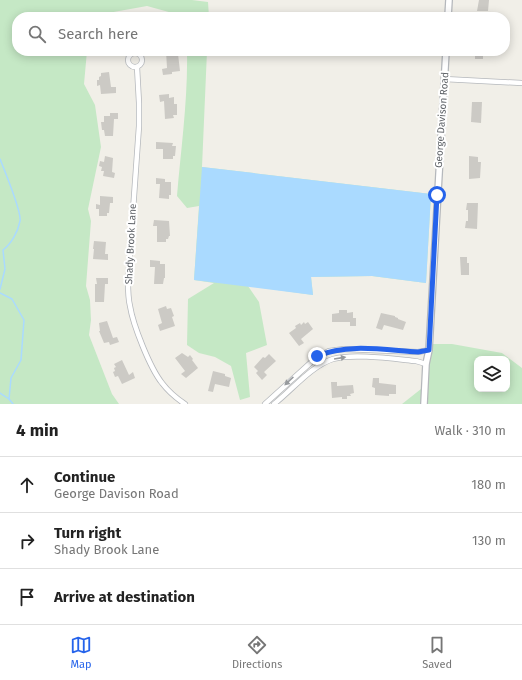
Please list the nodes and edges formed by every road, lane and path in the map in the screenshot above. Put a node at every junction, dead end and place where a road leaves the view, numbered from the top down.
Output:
1 (450, 0) edge
2 (449, 12) edge
3 (446, 56) edge
4 (137, 67) dead end
5 (444, 79) junction
6 (522, 82) edge
7 (366, 350) junction
8 (429, 350) junction
9 (366, 357) junction
10 (426, 364) junction
11 (300, 371) junction
12 (305, 377) junction
13 (185, 404) edge
14 (265, 404) edge
15 (274, 404) edge
16 (424, 404) edge

1 - 2 street
3 - 5 street, George Davison Road
4 - 13 street, Shady Brook Lane
5 - 6 street
5 - 8 street, George Davison Road
7 - 8 street
7 - 9 street
7 - 11 street
8 - 10 street, George Davison Road
9 - 10 street
12 -> 9 street
10 - 16 street, George Davison Road
11 - 12 street
11 -> 14 street
12 - 15 street

